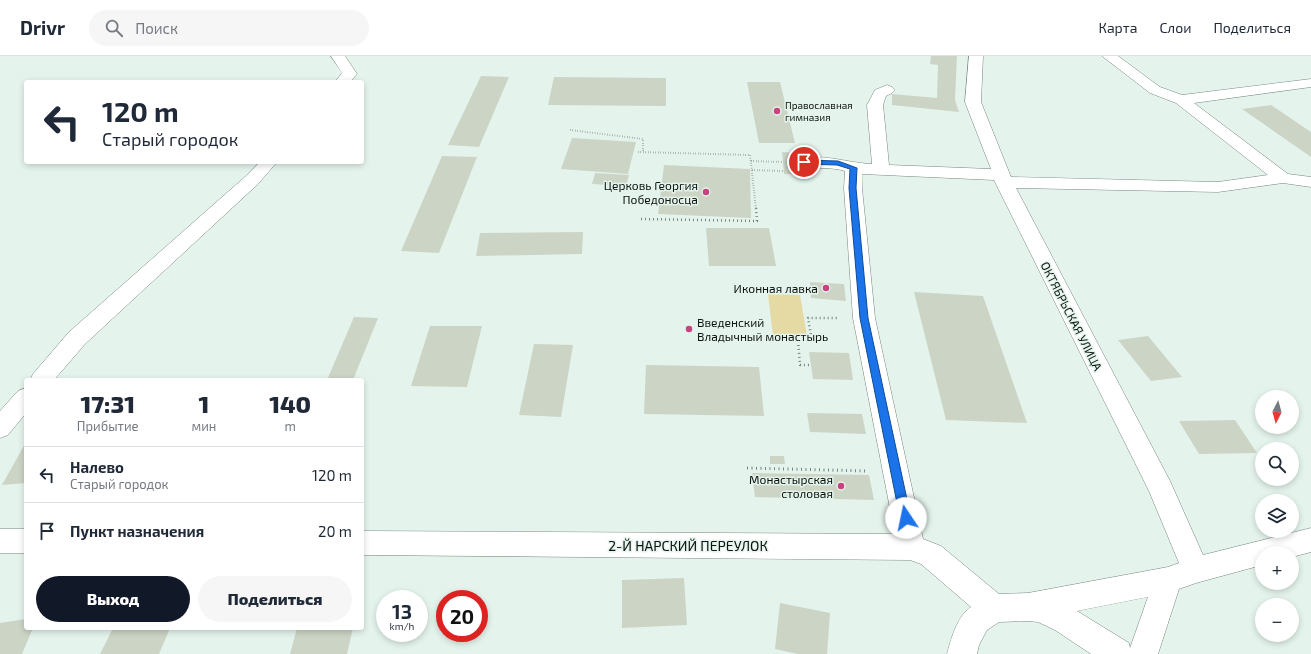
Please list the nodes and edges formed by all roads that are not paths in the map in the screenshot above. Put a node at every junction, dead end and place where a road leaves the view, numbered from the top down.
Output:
1 (338, 56) edge
2 (976, 56) edge
3 (1110, 56) edge
4 (344, 80) edge
5 (1311, 83) edge
6 (887, 90) dead end
7 (1181, 100) junction
8 (804, 162) dead end
9 (267, 164) edge
10 (854, 168) junction
11 (881, 169) junction
12 (1003, 178) junction
13 (1283, 178) junction
14 (1311, 182) edge
15 (42, 378) edge
16 (24, 399) edge
17 (0, 428) edge
18 (1311, 540) edge
19 (0, 541) edge
20 (24, 541) edge
21 (364, 543) edge
22 (911, 547) junction
23 (1196, 570) junction
24 (1168, 580) junction
25 (1028, 607) junction
26 (994, 608) junction
27 (962, 654) edge
28 (1118, 654) edge
29 (1143, 654) edge

1 - 4 street
2 - 12 street, ОКТЯБРЬСКАЯ УЛИЦА
3 - 7 street
5 - 7 street
6 - 11 street
7 - 13 street
8 - 10 street
9 - 15 street
10 - 11 street
10 - 22 street
11 - 12 street
12 - 13 street
12 - 23 street, ОКТЯБРЬСКАЯ УЛИЦА
13 - 14 street
16 - 17 street
18 - 23 street
19 - 20 street
21 - 22 street, 2-Й НАРСКИЙ ПЕРЕУЛОК
22 - 26 street, 2-Й НАРСКИЙ ПЕРЕУЛОК
23 - 24 street
24 - 25 street
24 - 29 street
25 - 26 street
25 - 28 street
26 - 27 street

